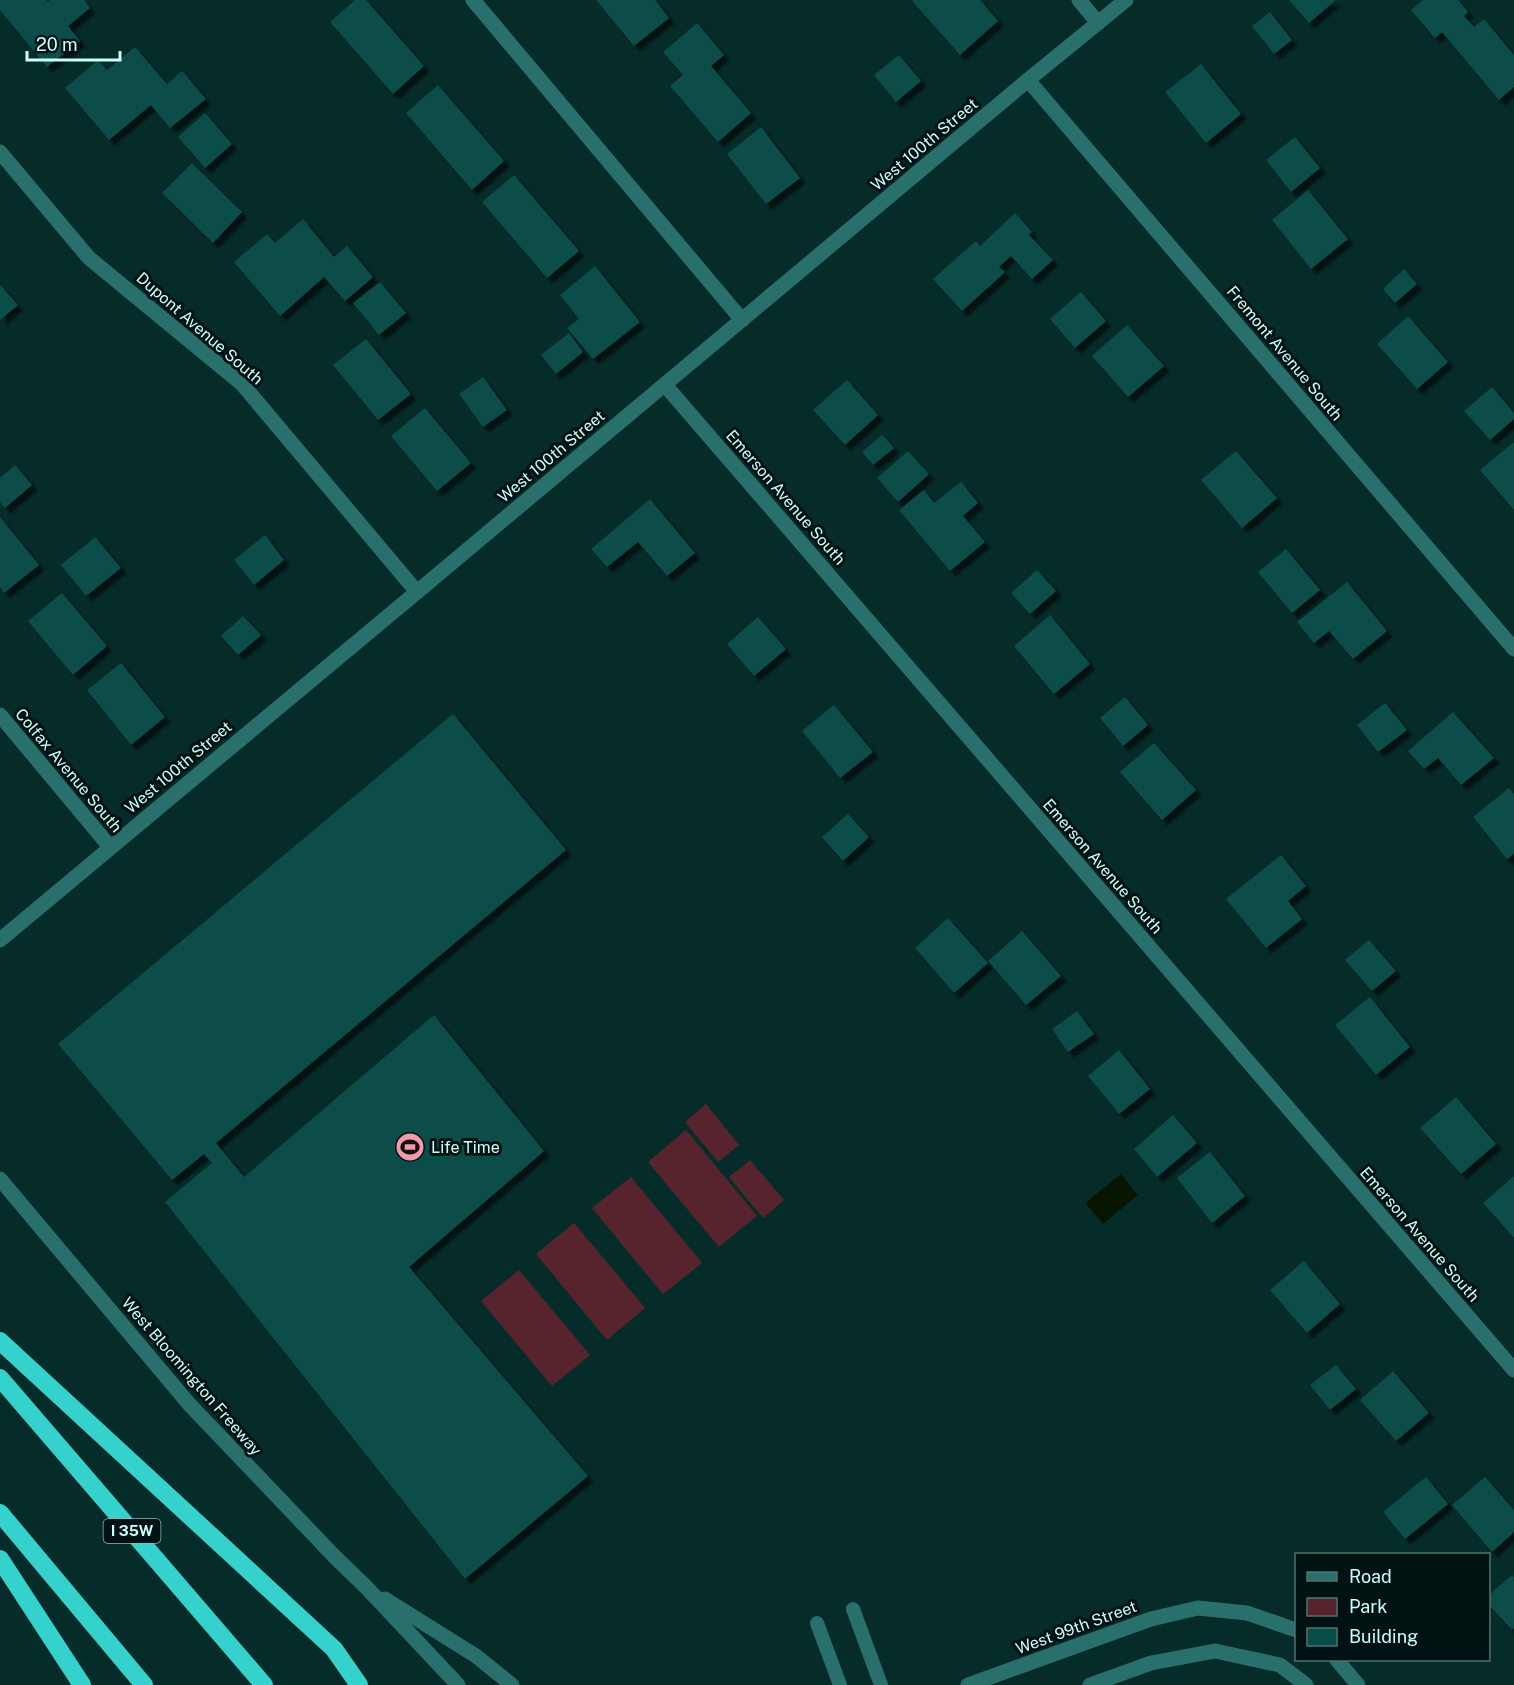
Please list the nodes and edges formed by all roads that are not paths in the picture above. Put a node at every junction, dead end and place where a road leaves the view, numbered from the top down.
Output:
1 (473, 0) edge
2 (1079, 0) edge
3 (1126, 0) edge
4 (1098, 23) junction
5 (1028, 80) junction
6 (0, 152) edge
7 (742, 320) junction
8 (665, 385) junction
9 (417, 592) junction
10 (1514, 649) edge
11 (0, 716) edge
12 (110, 847) junction
13 (0, 940) edge
14 (0, 1179) edge
15 (0, 1341) edge
16 (1514, 1370) edge
17 (0, 1378) edge
18 (0, 1513) edge
19 (0, 1559) edge
20 (367, 1588) junction
21 (854, 1609) dead end
22 (817, 1623) dead end
23 (1295, 1630) edge
24 (334, 1649) junction
25 (1339, 1661) edge
26 (82, 1685) edge
27 (144, 1685) edge
28 (264, 1685) edge
29 (358, 1685) edge
30 (372, 1685) edge
31 (458, 1685) edge
32 (512, 1685) edge
33 (840, 1685) edge
34 (881, 1685) edge
35 (968, 1685) edge
36 (1090, 1685) edge
37 (1306, 1685) edge
38 (1358, 1685) edge

1 - 7 street
2 - 4 street
3 - 4 street, West 100th Street
4 - 5 street, West 100th Street
5 - 7 street, West 100th Street
5 - 10 street, Fremont Avenue South
6 - 9 street, Dupont Avenue South
7 - 8 street, West 100th Street
8 - 9 street, West 100th Street
8 - 16 street, Emerson Avenue South
9 - 12 street, West 100th Street
11 - 12 street, Colfax Avenue South
12 - 13 street, West 100th Street
14 - 20 street, West Bloomington Freeway
15 - 24 highway
17 - 28 highway, I 35W
18 - 27 highway
19 - 26 highway
20 - 31 street, West Bloomington Freeway
20 - 32 street, West Bloomington Freeway
21 - 34 lane
22 - 33 lane
23 - 35 street, West 99th Street
24 - 29 highway
24 - 30 highway
25 - 38 street
36 - 37 street

